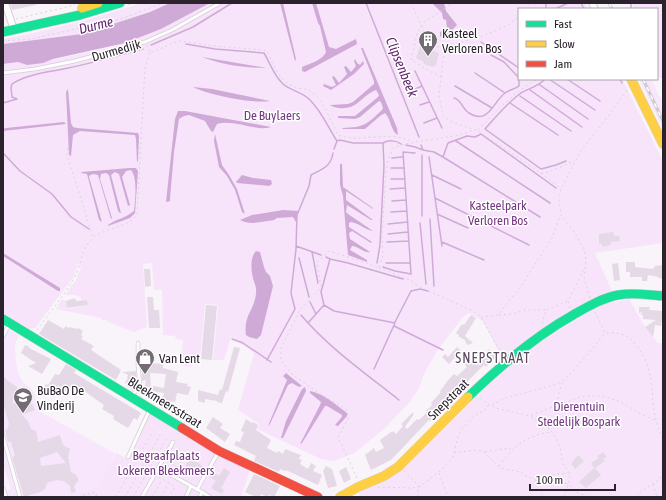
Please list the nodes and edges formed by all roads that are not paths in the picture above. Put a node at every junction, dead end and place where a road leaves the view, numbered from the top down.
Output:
1 (5, 3) edge
2 (98, 3) edge
3 (120, 3) edge
4 (220, 3) edge
5 (87, 5) edge
6 (10, 25) edge
7 (3, 32) edge
8 (3, 73) edge
9 (632, 80) edge
10 (663, 144) edge
11 (663, 296) edge
12 (7, 321) edge
13 (3, 336) edge
14 (138, 342) dead end
15 (131, 396) junction
16 (150, 408) junction
17 (3, 436) edge
18 (173, 442) dead end
19 (219, 451) junction
20 (128, 457) dead end
21 (158, 469) junction
22 (208, 470) dead end
23 (205, 475) dead end
24 (192, 486) junction
25 (3, 488) edge
26 (197, 490) junction
27 (202, 492) junction
28 (353, 494) edge
29 (6, 497) edge
30 (20, 497) edge
31 (142, 497) edge
32 (186, 497) edge
33 (200, 497) edge
34 (210, 497) edge
35 (318, 497) edge
36 (340, 497) edge

1 - 6 street
2 - 5 street
3 - 6 street
4 - 8 lane, Durmedijk
5 - 6 street
6 - 7 street
9 - 10 street
11 - 28 street, Snepstraat
12 - 13 lane
12 - 15 street, Bleekmeersstraat
14 - 15 lane
15 - 16 street, Bleekmeersstraat
16 - 19 street, Bleekmeersstraat
16 - 20 lane
17 - 30 lane
18 - 21 lane
19 - 22 lane
19 - 35 street, Bleekmeersstraat
21 - 24 lane
21 - 31 lane
23 - 26 lane
24 - 26 lane
24 - 32 lane
25 - 29 lane
26 - 27 lane
27 - 33 lane
27 - 34 lane
28 - 36 street, Snepstraat

